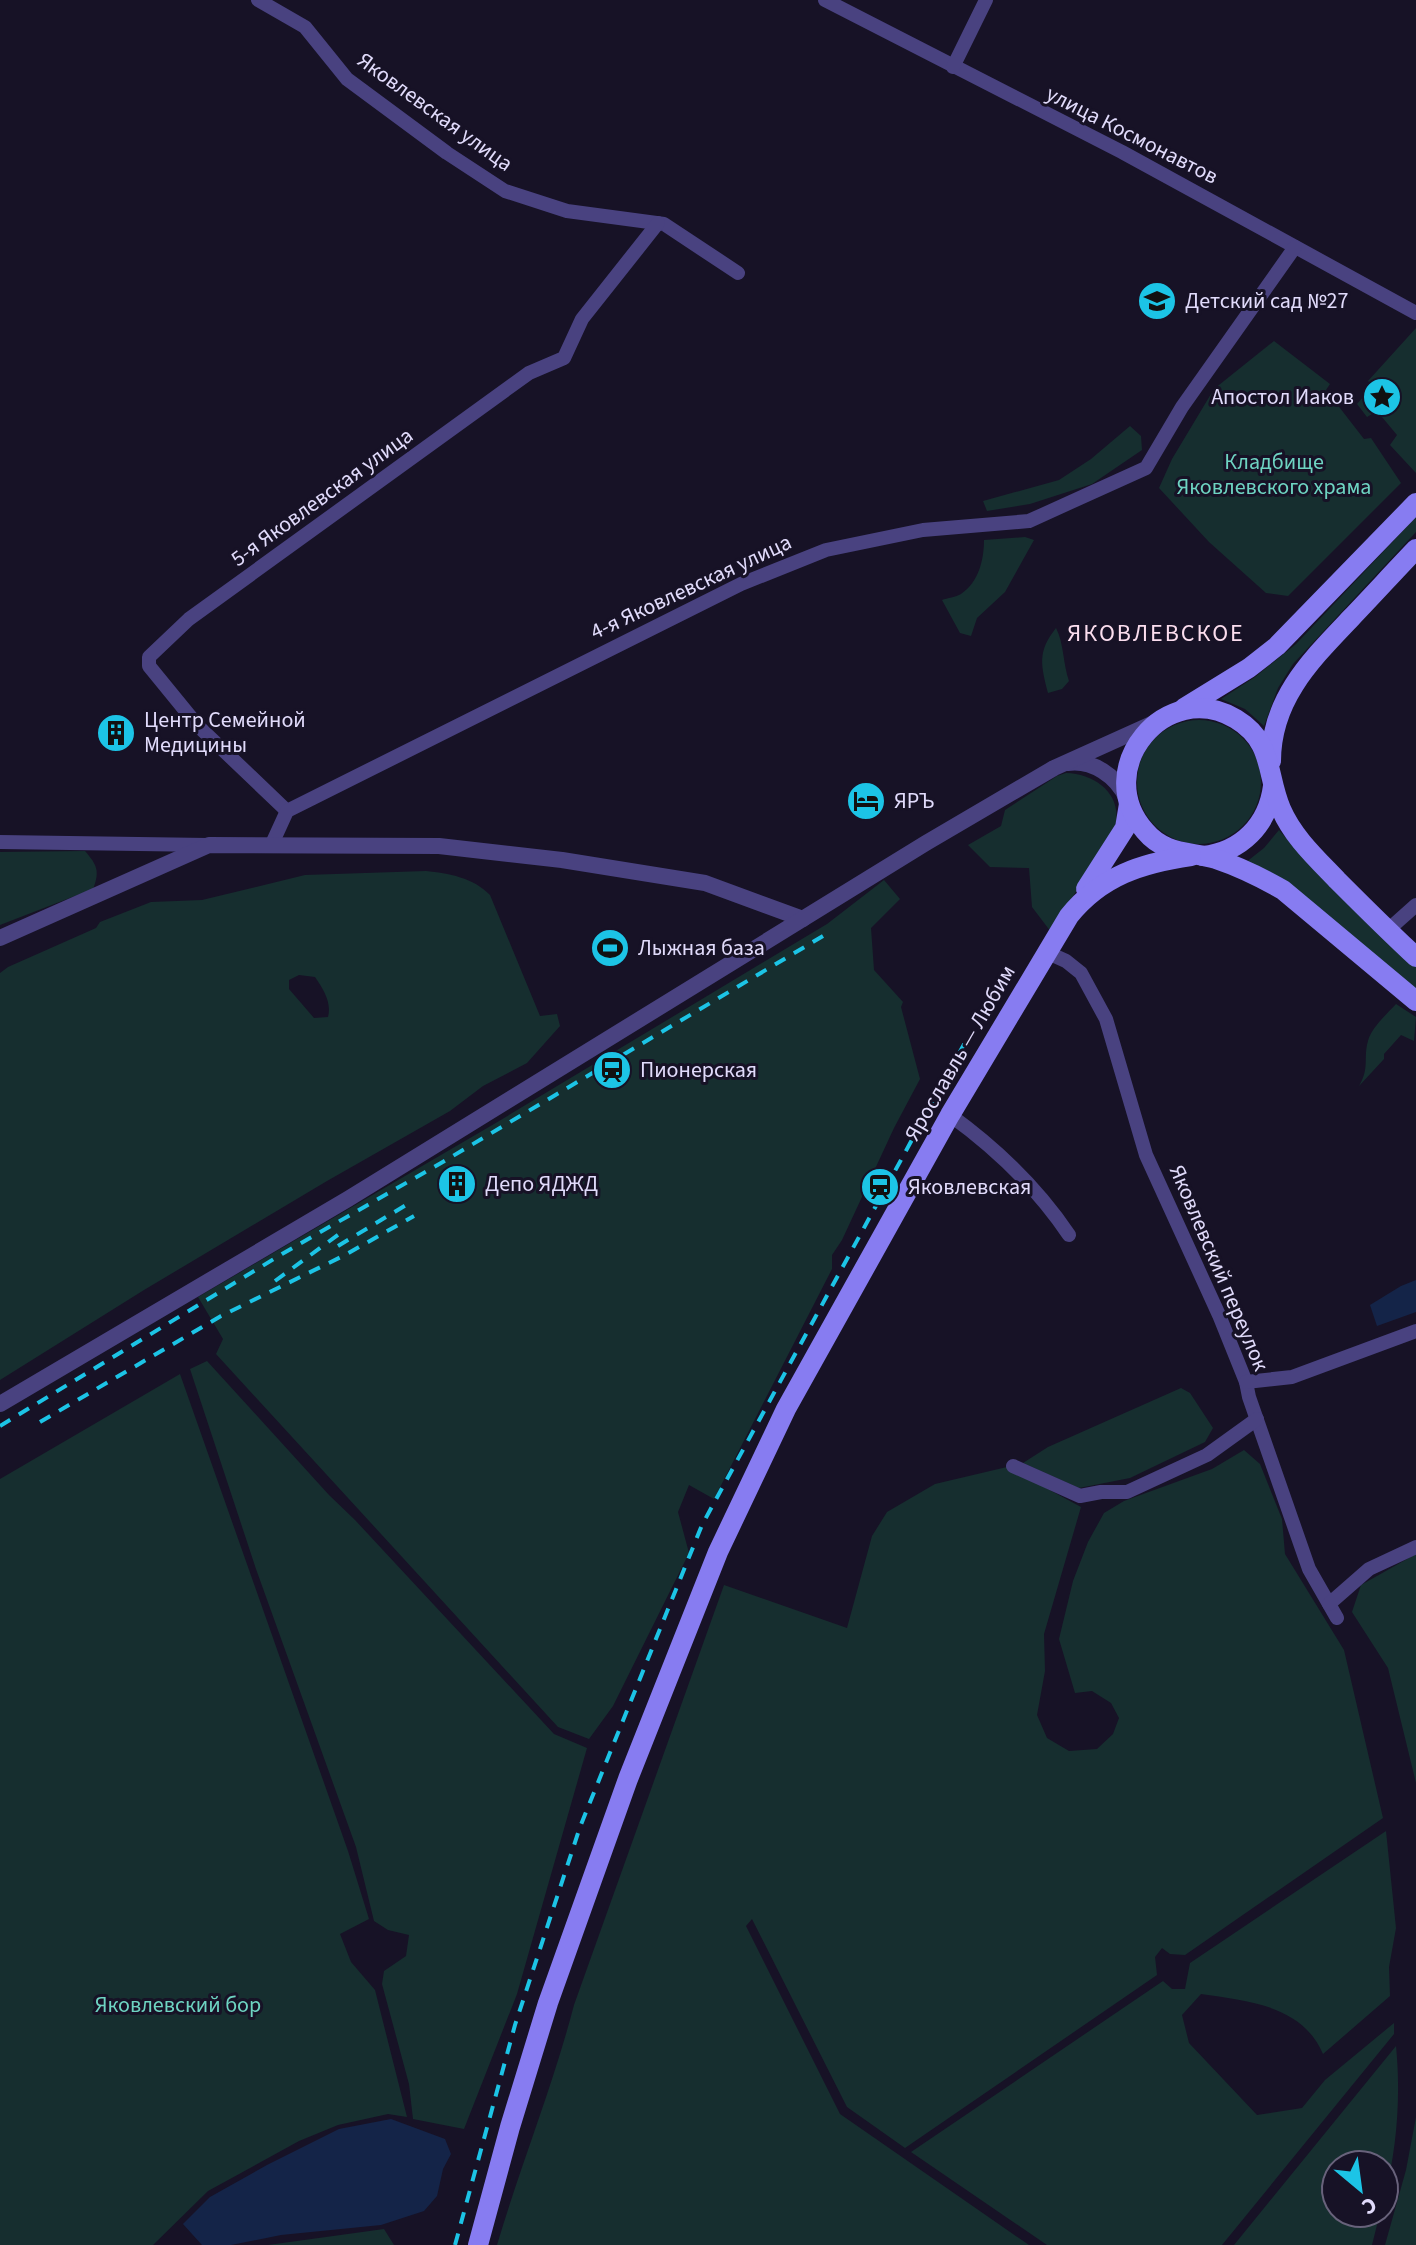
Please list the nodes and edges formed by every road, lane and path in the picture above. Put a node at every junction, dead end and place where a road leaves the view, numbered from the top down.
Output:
1 (258, 0) edge
2 (825, 0) edge
3 (986, 0) edge
4 (953, 67) junction
5 (658, 223) junction
6 (1295, 247) junction
7 (738, 273) dead end
8 (1416, 313) edge
9 (1416, 503) edge
10 (1416, 549) edge
11 (1169, 716) junction
12 (1054, 768) junction
13 (1272, 774) junction
14 (1128, 801) junction
15 (287, 811) junction
16 (0, 842) edge
17 (209, 845) junction
18 (271, 846) junction
19 (1195, 856) junction
20 (1416, 905) edge
21 (1069, 916) junction
22 (803, 919) junction
23 (1388, 930) junction
24 (0, 938) edge
25 (1046, 952) junction
26 (1416, 957) edge
27 (1416, 1001) edge
28 (950, 1115) junction
29 (1069, 1235) dead end
30 (1416, 1331) edge
31 (1246, 1382) junction
32 (0, 1404) edge
33 (1257, 1419) junction
34 (1013, 1466) dead end
35 (1416, 1547) edge
36 (1329, 1604) junction
37 (1337, 1618) dead end
38 (478, 2245) edge

1 - 5 street, Яковлевская улица
2 - 4 street, улица Космонавтов
3 - 4 street
4 - 6 street, улица Космонавтов
5 - 7 street, Яковлевская улица
5 - 15 street, 5-я Яковлевская улица
6 - 8 street, улица Космонавтов
6 - 15 street, 4-я Яковлевская улица
9 - 11 main road
10 - 13 main road
11 - 12 street
11 - 13 main road
11 - 14 main road
12 - 14 street
12 - 22 street
13 - 19 main road
13 - 23 main road
14 - 19 main road
14 - 21 main road
15 - 18 street
16 - 17 street
17 - 18 street
17 - 24 street
18 - 22 street
19 - 21 main road, Ярославль — Любим
19 - 27 main road
20 - 23 street
21 - 25 main road, Ярославль — Любим
22 - 32 street
23 - 26 main road
25 - 28 main road, Ярославль — Любим
25 - 31 street, Яковлевский переулок
28 - 29 street
28 - 38 main road, Ярославль — Любим
30 - 31 street
31 - 33 street, Яковлевский переулок
33 - 34 street
33 - 36 street, Яковлевский переулок
35 - 36 street
36 - 37 street, Яковлевский переулок

